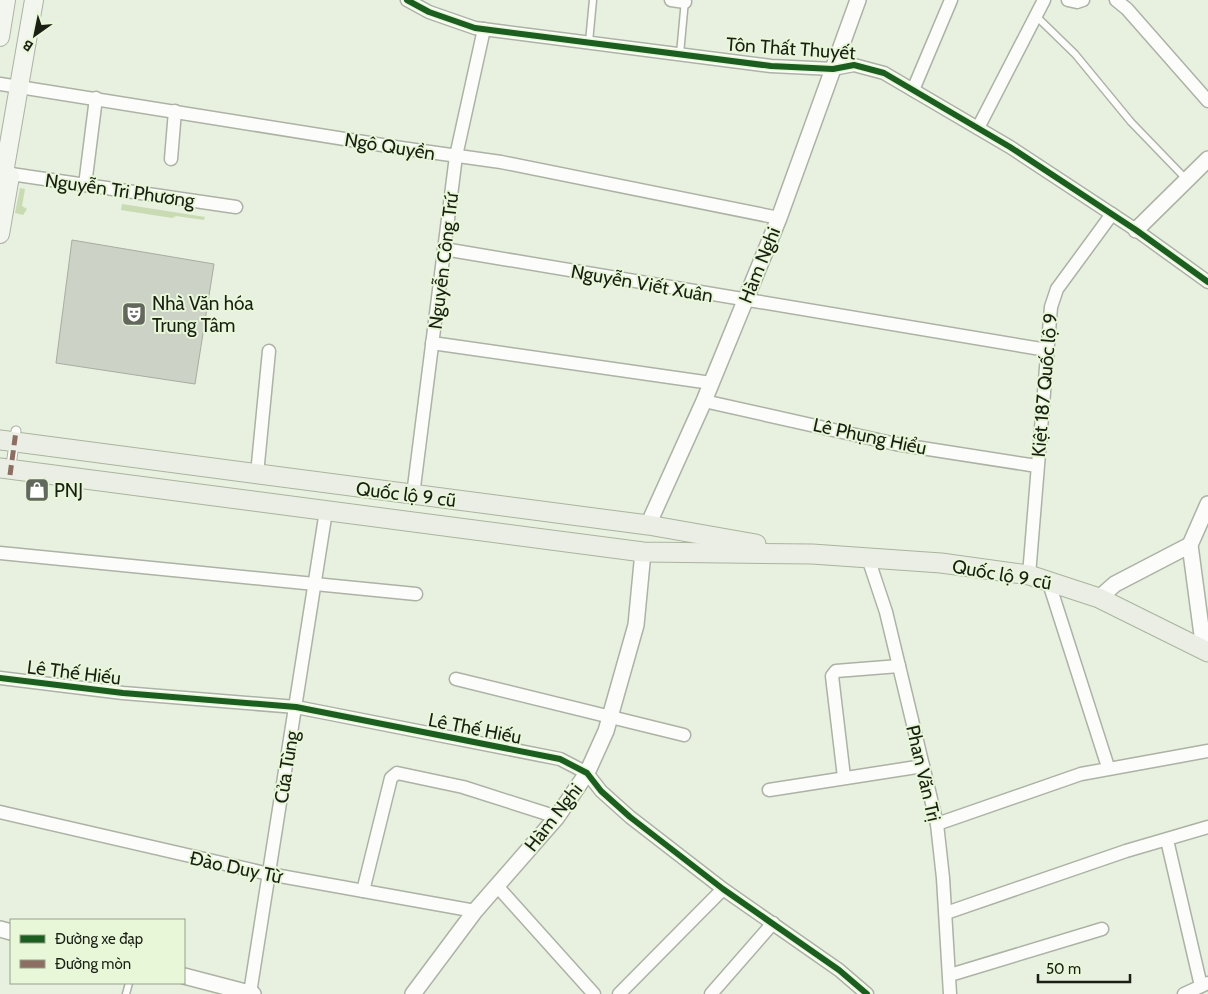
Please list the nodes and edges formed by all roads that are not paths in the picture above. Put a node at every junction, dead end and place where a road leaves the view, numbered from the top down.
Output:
1 (6, 0) edge
2 (34, 0) edge
3 (594, 0) edge
4 (672, 0) edge
5 (858, 0) edge
6 (951, 0) edge
7 (1044, 0) edge
8 (1068, 0) edge
9 (1083, 0) edge
10 (1116, 0) edge
11 (411, 1) edge
12 (685, 1) edge
13 (1036, 16) junction
14 (484, 29) junction
15 (0, 37) edge
16 (588, 42) junction
17 (680, 54) junction
18 (833, 69) junction
19 (0, 84) edge
20 (18, 85) junction
21 (913, 90) junction
22 (96, 98) junction
23 (1208, 100) edge
24 (175, 111) junction
25 (978, 128) junction
26 (456, 156) junction
27 (171, 159) dead end
28 (1208, 159) edge
29 (5, 174) edge
30 (1187, 180) junction
31 (85, 185) junction
32 (236, 207) dead end
33 (1112, 214) junction
34 (779, 218) junction
35 (1136, 230) junction
36 (0, 234) edge
37 (444, 249) junction
38 (1208, 282) edge
39 (745, 301) junction
40 (432, 343) junction
41 (1047, 350) junction
42 (269, 351) dead end
43 (711, 383) junction
44 (704, 401) junction
45 (10, 438) edge
46 (1037, 466) junction
47 (7, 471) edge
48 (257, 474) junction
49 (331, 484) junction
50 (413, 494) junction
51 (253, 501) junction
52 (1208, 505) edge
53 (326, 511) junction
54 (409, 521) junction
55 (648, 525) junction
56 (1190, 545) junction
57 (643, 552) junction
58 (0, 553) edge
59 (812, 554) junction
60 (868, 558) junction
61 (1029, 575) junction
62 (1048, 580) junction
63 (316, 585) junction
64 (416, 594) dead end
65 (1099, 598) junction
66 (1206, 651) edge
67 (899, 666) junction
68 (0, 678) edge
69 (456, 679) dead end
70 (296, 706) junction
71 (610, 717) junction
72 (684, 735) dead end
73 (1208, 751) edge
74 (923, 766) junction
75 (1108, 767) junction
76 (587, 773) junction
77 (844, 777) junction
78 (769, 790) dead end
79 (0, 812) edge
80 (557, 818) junction
81 (937, 824) junction
82 (1208, 827) edge
83 (1167, 840) junction
84 (269, 874) junction
85 (496, 886) junction
86 (723, 889) junction
87 (363, 892) junction
88 (475, 911) junction
89 (946, 913) junction
90 (773, 923) junction
91 (1102, 929) dead end
92 (950, 975) junction
93 (185, 976) edge
94 (1205, 984) edge
95 (218, 990) edge
96 (251, 994) edge
97 (413, 994) edge
98 (594, 994) edge
99 (619, 994) edge
100 (712, 994) edge
101 (867, 994) edge
102 (950, 994) edge
103 (1184, 994) edge

1 - 15 main road
2 - 20 main road
3 - 16 lane
4 - 12 street
5 - 18 street, Hàm Nghi
6 - 21 street
7 - 13 street
8 - 9 street
10 - 23 street
11 - 14 street, Tôn Thất Thuyết
12 - 17 lane
13 - 25 street
13 - 30 lane
14 - 16 street, Tôn Thất Thuyết
14 - 26 street, Nguyễn Công Trứ
16 - 17 street, Tôn Thất Thuyết
17 - 18 street, Tôn Thất Thuyết
18 - 21 street, Tôn Thất Thuyết
18 - 34 street, Hàm Nghi
19 - 20 street, Ngô Quyền
20 - 22 street, Ngô Quyền
20 - 29 main road
21 - 25 street, Tôn Thất Thuyết
22 - 24 street, Ngô Quyền
22 - 31 street
24 - 26 street, Ngô Quyền
24 - 27 street
25 - 33 street, Tôn Thất Thuyết
26 - 34 street, Ngô Quyền
26 - 37 street, Nguyễn Công Trứ
28 - 30 street
29 - 31 street, Nguyễn Tri Phương
29 - 36 main road
30 - 35 street
31 - 32 street, Nguyễn Tri Phương
33 - 35 street, Tôn Thất Thuyết
33 - 41 street, Kiệt 187 Quốc lộ 9
34 - 39 street, Hàm Nghi
35 - 38 street, Tôn Thất Thuyết
37 - 39 street, Nguyễn Viết Xuân
37 - 40 street, Nguyễn Công Trứ
39 - 41 street, Nguyễn Viết Xuân
39 - 43 street, Hàm Nghi
40 - 43 street
40 - 50 street, Nguyễn Công Trứ
41 - 46 street, Kiệt 187 Quốc lộ 9
42 - 48 street
43 - 44 street, Hàm Nghi
44 - 46 street, Lê Phụng Hiểu
44 - 55 street, Hàm Nghi
45 - 47 street
45 - 48 main road, Quốc lộ 9 cũ
46 - 61 street, Kiệt 187 Quốc lộ 9
47 - 51 main road, Quốc lộ 9 cũ
48 - 49 main road, Quốc lộ 9 cũ
48 - 51 main road
49 - 50 main road, Quốc lộ 9 cũ
49 - 53 main road
50 - 54 main road
50 - 55 main road, Quốc lộ 9 cũ
51 - 53 main road, Quốc lộ 9 cũ
52 - 56 street
53 - 54 main road, Quốc lộ 9 cũ
53 - 63 street, Cửa Tùng
54 - 57 main road, Quốc lộ 9 cũ
55 - 57 main road
55 - 59 main road, Quốc lộ 9 cũ
56 - 65 street
56 - 66 street
57 - 59 main road, Quốc lộ 9 cũ
57 - 71 street, Hàm Nghi
58 - 63 street
59 - 60 main road, Quốc lộ 9 cũ
60 - 61 main road, Quốc lộ 9 cũ
60 - 67 street, Phan Văn Trị
61 - 62 main road, Quốc lộ 9 cũ
62 - 65 main road, Quốc lộ 9 cũ
62 - 75 street
63 - 64 street
63 - 70 street, Cửa Tùng
65 - 66 main road, Quốc lộ 9 cũ
67 - 74 street, Phan Văn Trị
67 - 77 street
68 - 70 street, Lê Thế Hiếu
69 - 71 street
70 - 76 street, Lê Thế Hiếu
70 - 84 street, Cửa Tùng
71 - 72 street
71 - 76 street, Hàm Nghi
73 - 75 street
74 - 77 street
74 - 81 street, Phan Văn Trị
75 - 81 street
76 - 80 street, Hàm Nghi
76 - 86 street, Lê Thế Hiếu
77 - 78 street
79 - 84 street, Đào Duy Từ
80 - 85 street, Hàm Nghi
80 - 87 street
81 - 89 street, Phan Văn Trị
82 - 83 street
83 - 89 street
83 - 94 street
84 - 87 street, Đào Duy Từ
84 - 96 street, Cửa Tùng
85 - 88 street, Hàm Nghi
85 - 98 street
86 - 90 street, Lê Thế Hiếu
86 - 99 street
87 - 88 street, Đào Duy Từ
88 - 97 street, Hàm Nghi
89 - 92 street, Phan Văn Trị
90 - 100 street
90 - 101 street, Lê Thế Hiếu
91 - 92 street
92 - 102 street, Phan Văn Trị
93 - 95 street
94 - 103 street
95 - 96 street

